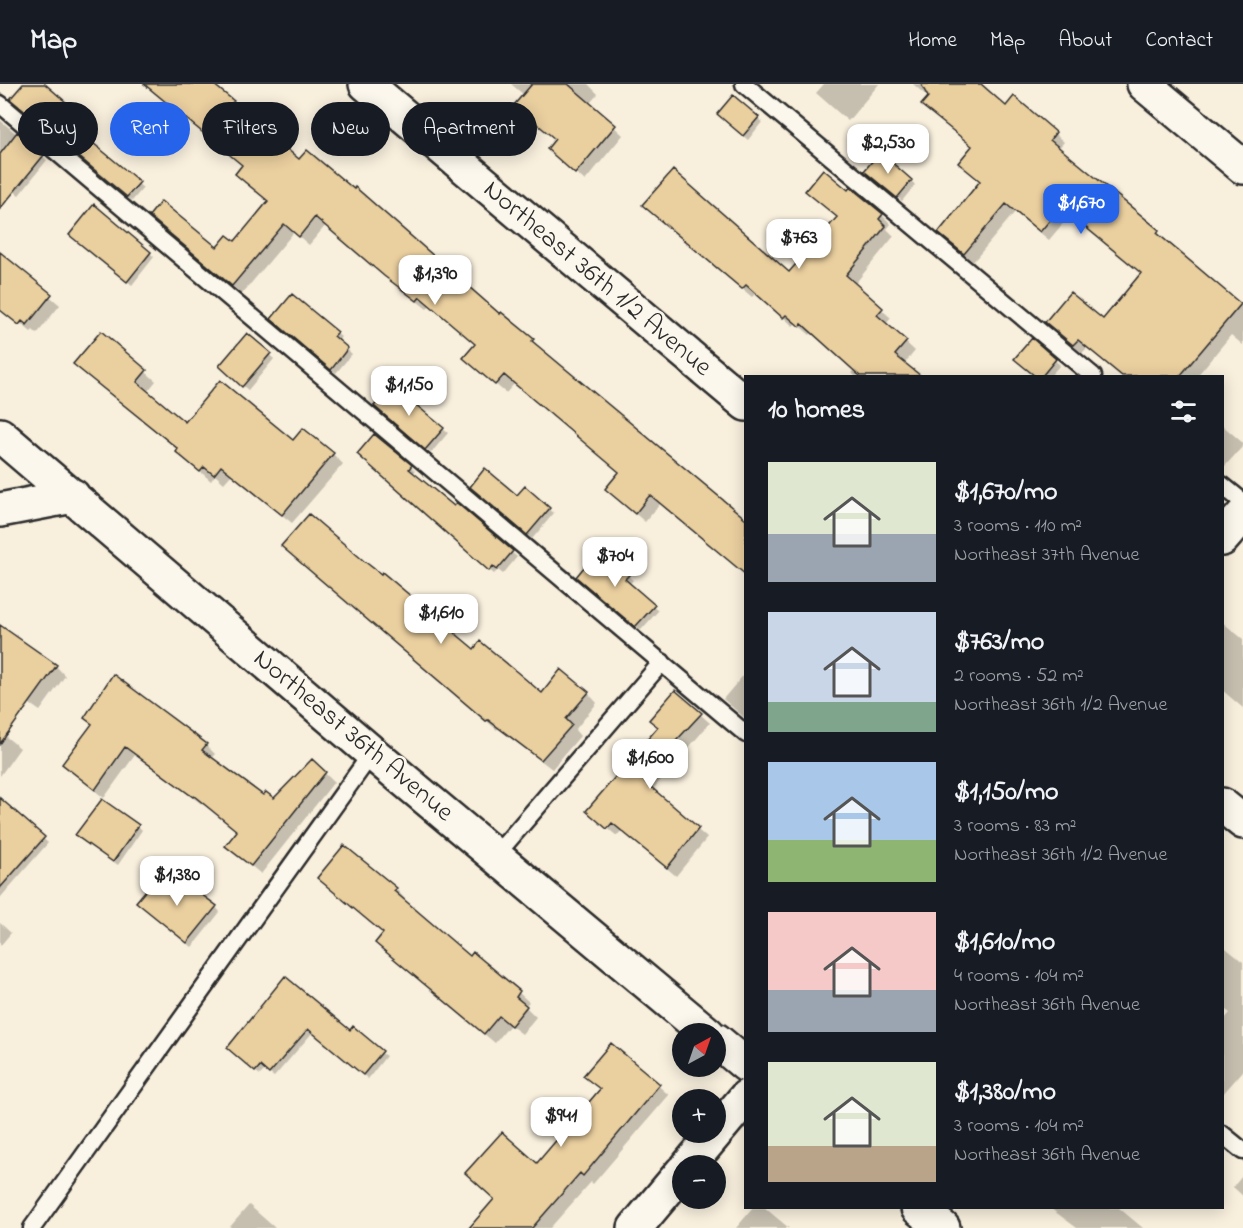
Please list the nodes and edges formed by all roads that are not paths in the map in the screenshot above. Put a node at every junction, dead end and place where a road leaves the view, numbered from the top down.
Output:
1 (366, 84) edge
2 (744, 84) edge
3 (1144, 84) edge
4 (0, 104) edge
5 (1243, 167) edge
6 (1093, 375) edge
7 (744, 402) edge
8 (0, 435) edge
9 (1224, 487) edge
10 (73, 496) junction
11 (1243, 502) edge
12 (0, 510) edge
13 (1243, 516) edge
14 (1224, 537) edge
15 (662, 662) junction
16 (744, 732) edge
17 (372, 753) junction
18 (1224, 807) edge
19 (1243, 822) edge
20 (495, 856) junction
21 (695, 1023) edge
22 (726, 1048) edge
23 (744, 1063) edge
24 (744, 1099) edge
25 (1224, 1136) edge
26 (1243, 1151) edge
27 (697, 1155) edge
28 (672, 1184) edge
29 (919, 1209) edge
30 (32, 1228) edge
31 (635, 1228) edge
32 (943, 1228) edge

1 - 7 street, Northeast 36th 1/2 Avenue
2 - 6 lane
3 - 5 street
4 - 15 lane
8 - 10 street, Northeast 36th Avenue
9 - 11 lane
10 - 12 street
10 - 17 street, Northeast 36th Avenue
13 - 14 street
15 - 16 lane
15 - 20 lane
17 - 20 street, Northeast 36th Avenue
17 - 30 lane
18 - 19 street
20 - 21 street, Northeast 36th Avenue
22 - 23 street
24 - 27 street
25 - 26 lane
28 - 31 street
29 - 32 street

